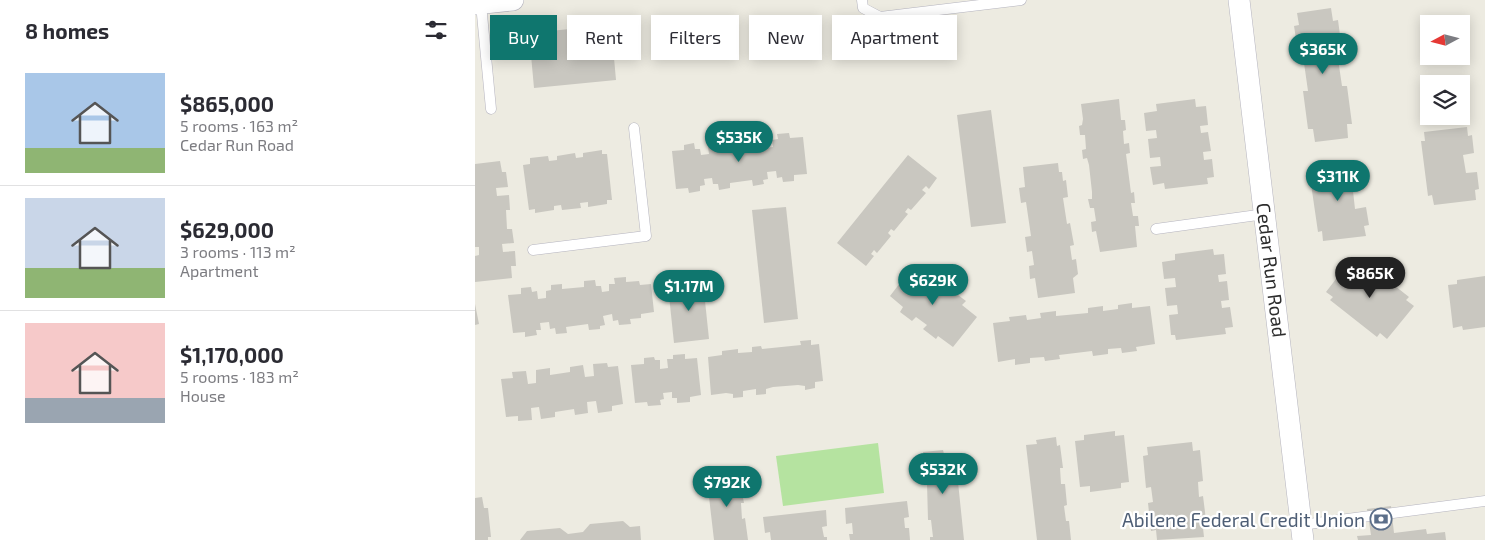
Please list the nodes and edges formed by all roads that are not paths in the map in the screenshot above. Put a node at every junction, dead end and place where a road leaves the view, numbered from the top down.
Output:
1 (505, 0) edge
2 (862, 0) edge
3 (1021, 0) edge
4 (1239, 0) edge
5 (478, 4) edge
6 (491, 109) dead end
7 (634, 128) dead end
8 (1265, 214) junction
9 (1156, 229) dead end
10 (533, 250) dead end
11 (1485, 502) edge
12 (1302, 532) edge

1 - 5 street
2 - 3 lane
4 - 8 street, Cedar Run Road
5 - 6 lane
7 - 10 lane
8 - 9 lane
8 - 12 street, Cedar Run Road
11 - 12 lane

